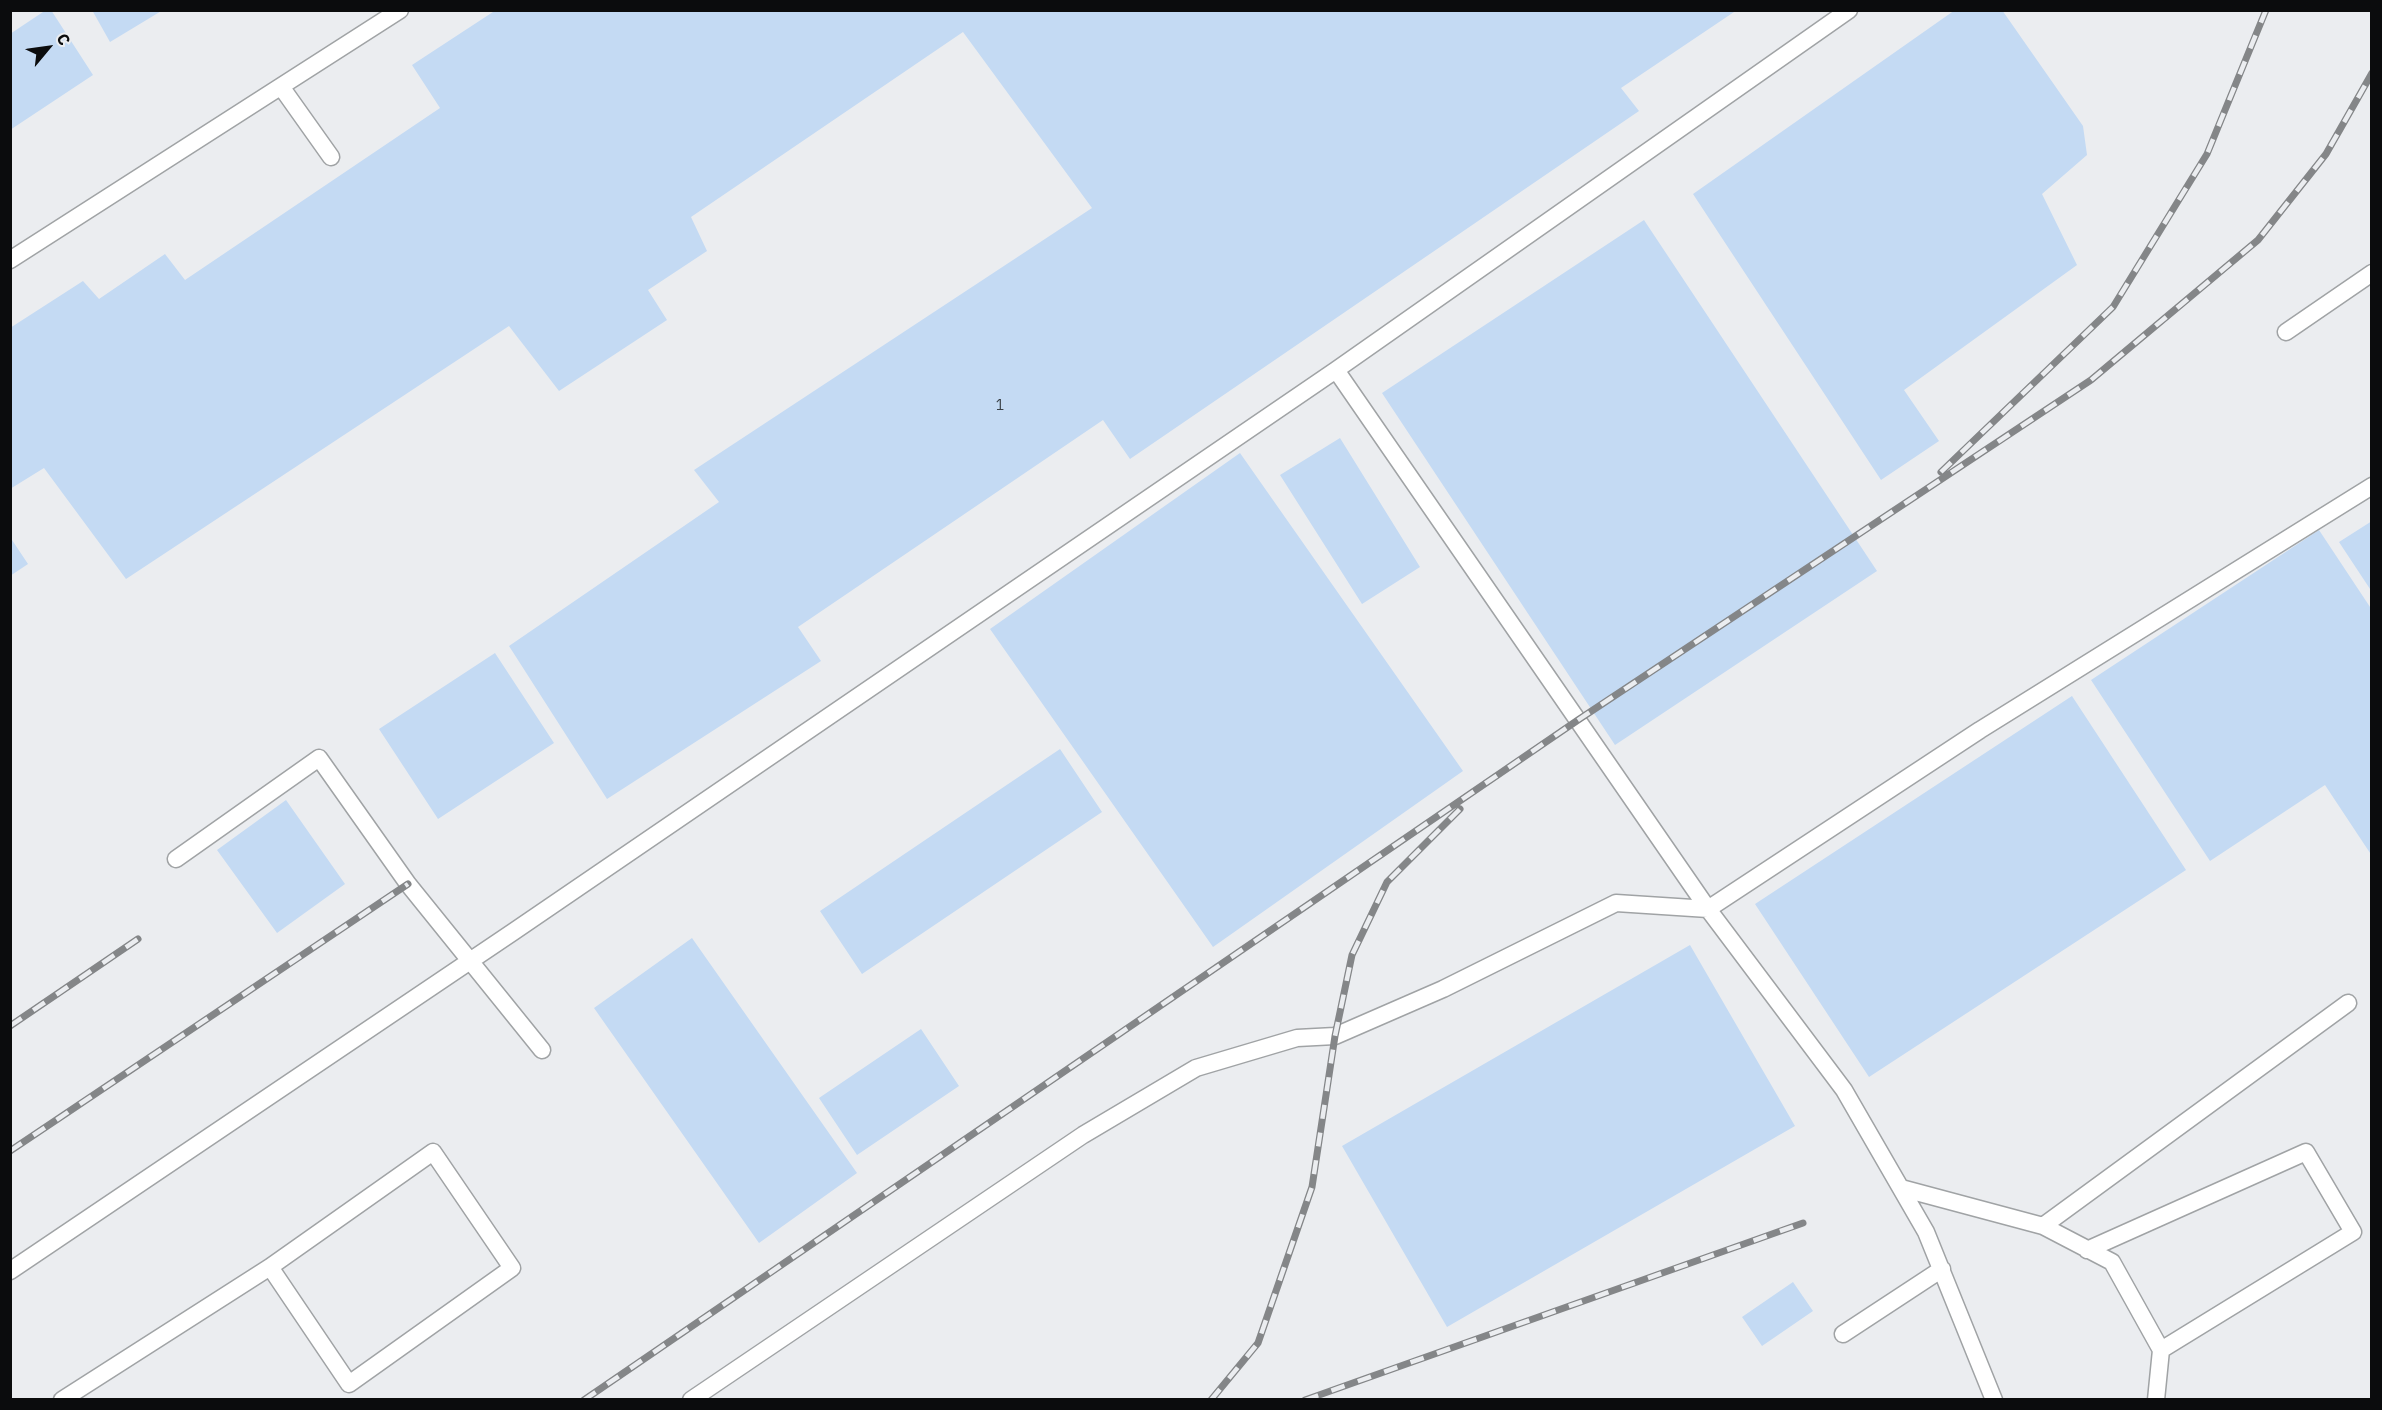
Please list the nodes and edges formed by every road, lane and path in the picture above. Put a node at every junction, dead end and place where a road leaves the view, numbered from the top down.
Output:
1 (400, 10) edge
2 (1849, 10) edge
3 (282, 88) junction
4 (331, 157) dead end
5 (10, 260) edge
6 (2372, 273) edge
7 (2286, 332) dead end
8 (1335, 370) junction
9 (2372, 486) edge
10 (176, 859) dead end
11 (1708, 909) junction
12 (470, 961) junction
13 (2348, 1003) dead end
14 (542, 1050) dead end
15 (1901, 1188) junction
16 (2043, 1226) junction
17 (2087, 1250) junction
18 (270, 1267) junction
19 (1942, 1269) junction
20 (10, 1271) edge
21 (1843, 1334) dead end
22 (2161, 1350) junction
23 (62, 1400) edge
24 (691, 1400) edge
25 (1994, 1400) edge
26 (2156, 1400) edge

1 - 3 lane
2 - 8 lane
3 - 4 lane
3 - 5 lane
6 - 7 lane
8 - 11 lane
8 - 12 lane
9 - 11 lane
10 - 12 lane
11 - 15 lane
11 - 24 lane
12 - 14 lane
12 - 20 lane
13 - 16 lane
15 - 16 lane
15 - 19 lane
16 - 17 lane
17 - 22 lane
17 - 22 lane
18 - 18 lane
18 - 23 lane
19 - 21 lane
19 - 25 lane
22 - 26 lane

